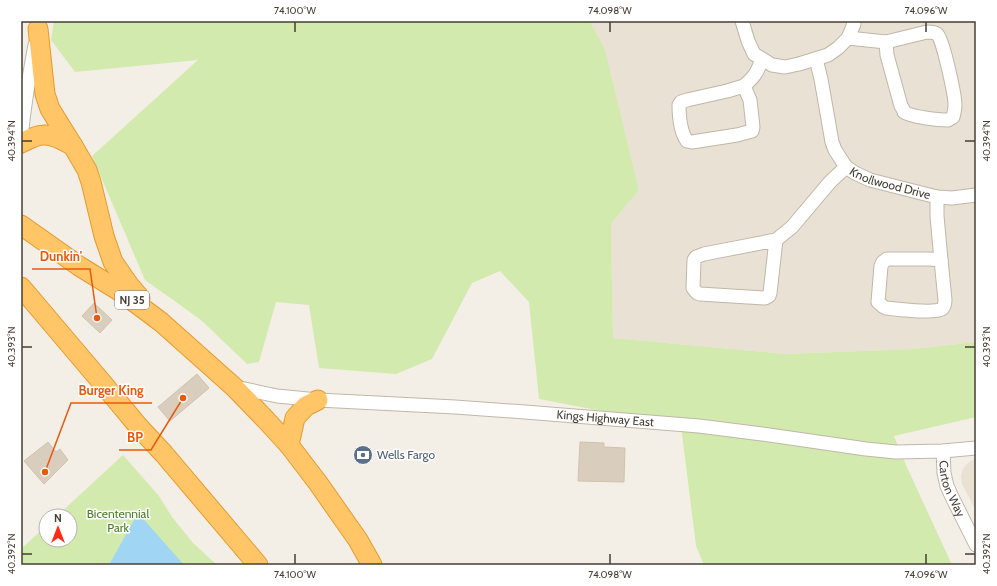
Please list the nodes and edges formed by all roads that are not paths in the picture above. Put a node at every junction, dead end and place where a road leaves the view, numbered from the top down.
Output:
1 (742, 21) edge
2 (854, 21) edge
3 (39, 25) edge
4 (848, 38) junction
5 (886, 42) junction
6 (762, 59) junction
7 (816, 59) junction
8 (744, 86) junction
9 (21, 143) edge
10 (74, 146) junction
11 (846, 167) junction
12 (976, 195) edge
13 (937, 197) junction
14 (21, 224) edge
15 (776, 240) junction
16 (941, 260) junction
17 (21, 287) edge
18 (161, 322) junction
19 (234, 386) junction
20 (318, 400) junction
21 (289, 445) junction
22 (976, 448) edge
23 (943, 451) junction
24 (976, 545) edge
25 (258, 565) edge
26 (372, 565) edge

1 - 6 street
2 - 4 street
3 - 9 street
3 - 10 highway
4 - 5 street
4 - 7 street
5 - 5 street
6 - 7 street
6 - 8 street
7 - 11 street, Knollwood Drive
8 - 8 street
9 - 10 highway
10 - 18 highway
11 - 13 street, Knollwood Drive
11 - 15 street
12 - 13 street, Knollwood Drive
13 - 16 street
14 - 18 highway, NJ 35
15 - 15 street
16 - 16 street
17 - 25 highway
18 - 19 highway, NJ 35
19 - 20 street, Kings Highway East
19 - 21 highway, NJ 35
20 - 21 highway
20 - 23 street, Kings Highway East
21 - 26 highway, NJ 35
22 - 23 street, Kings Highway East
23 - 24 street, Carton Way

